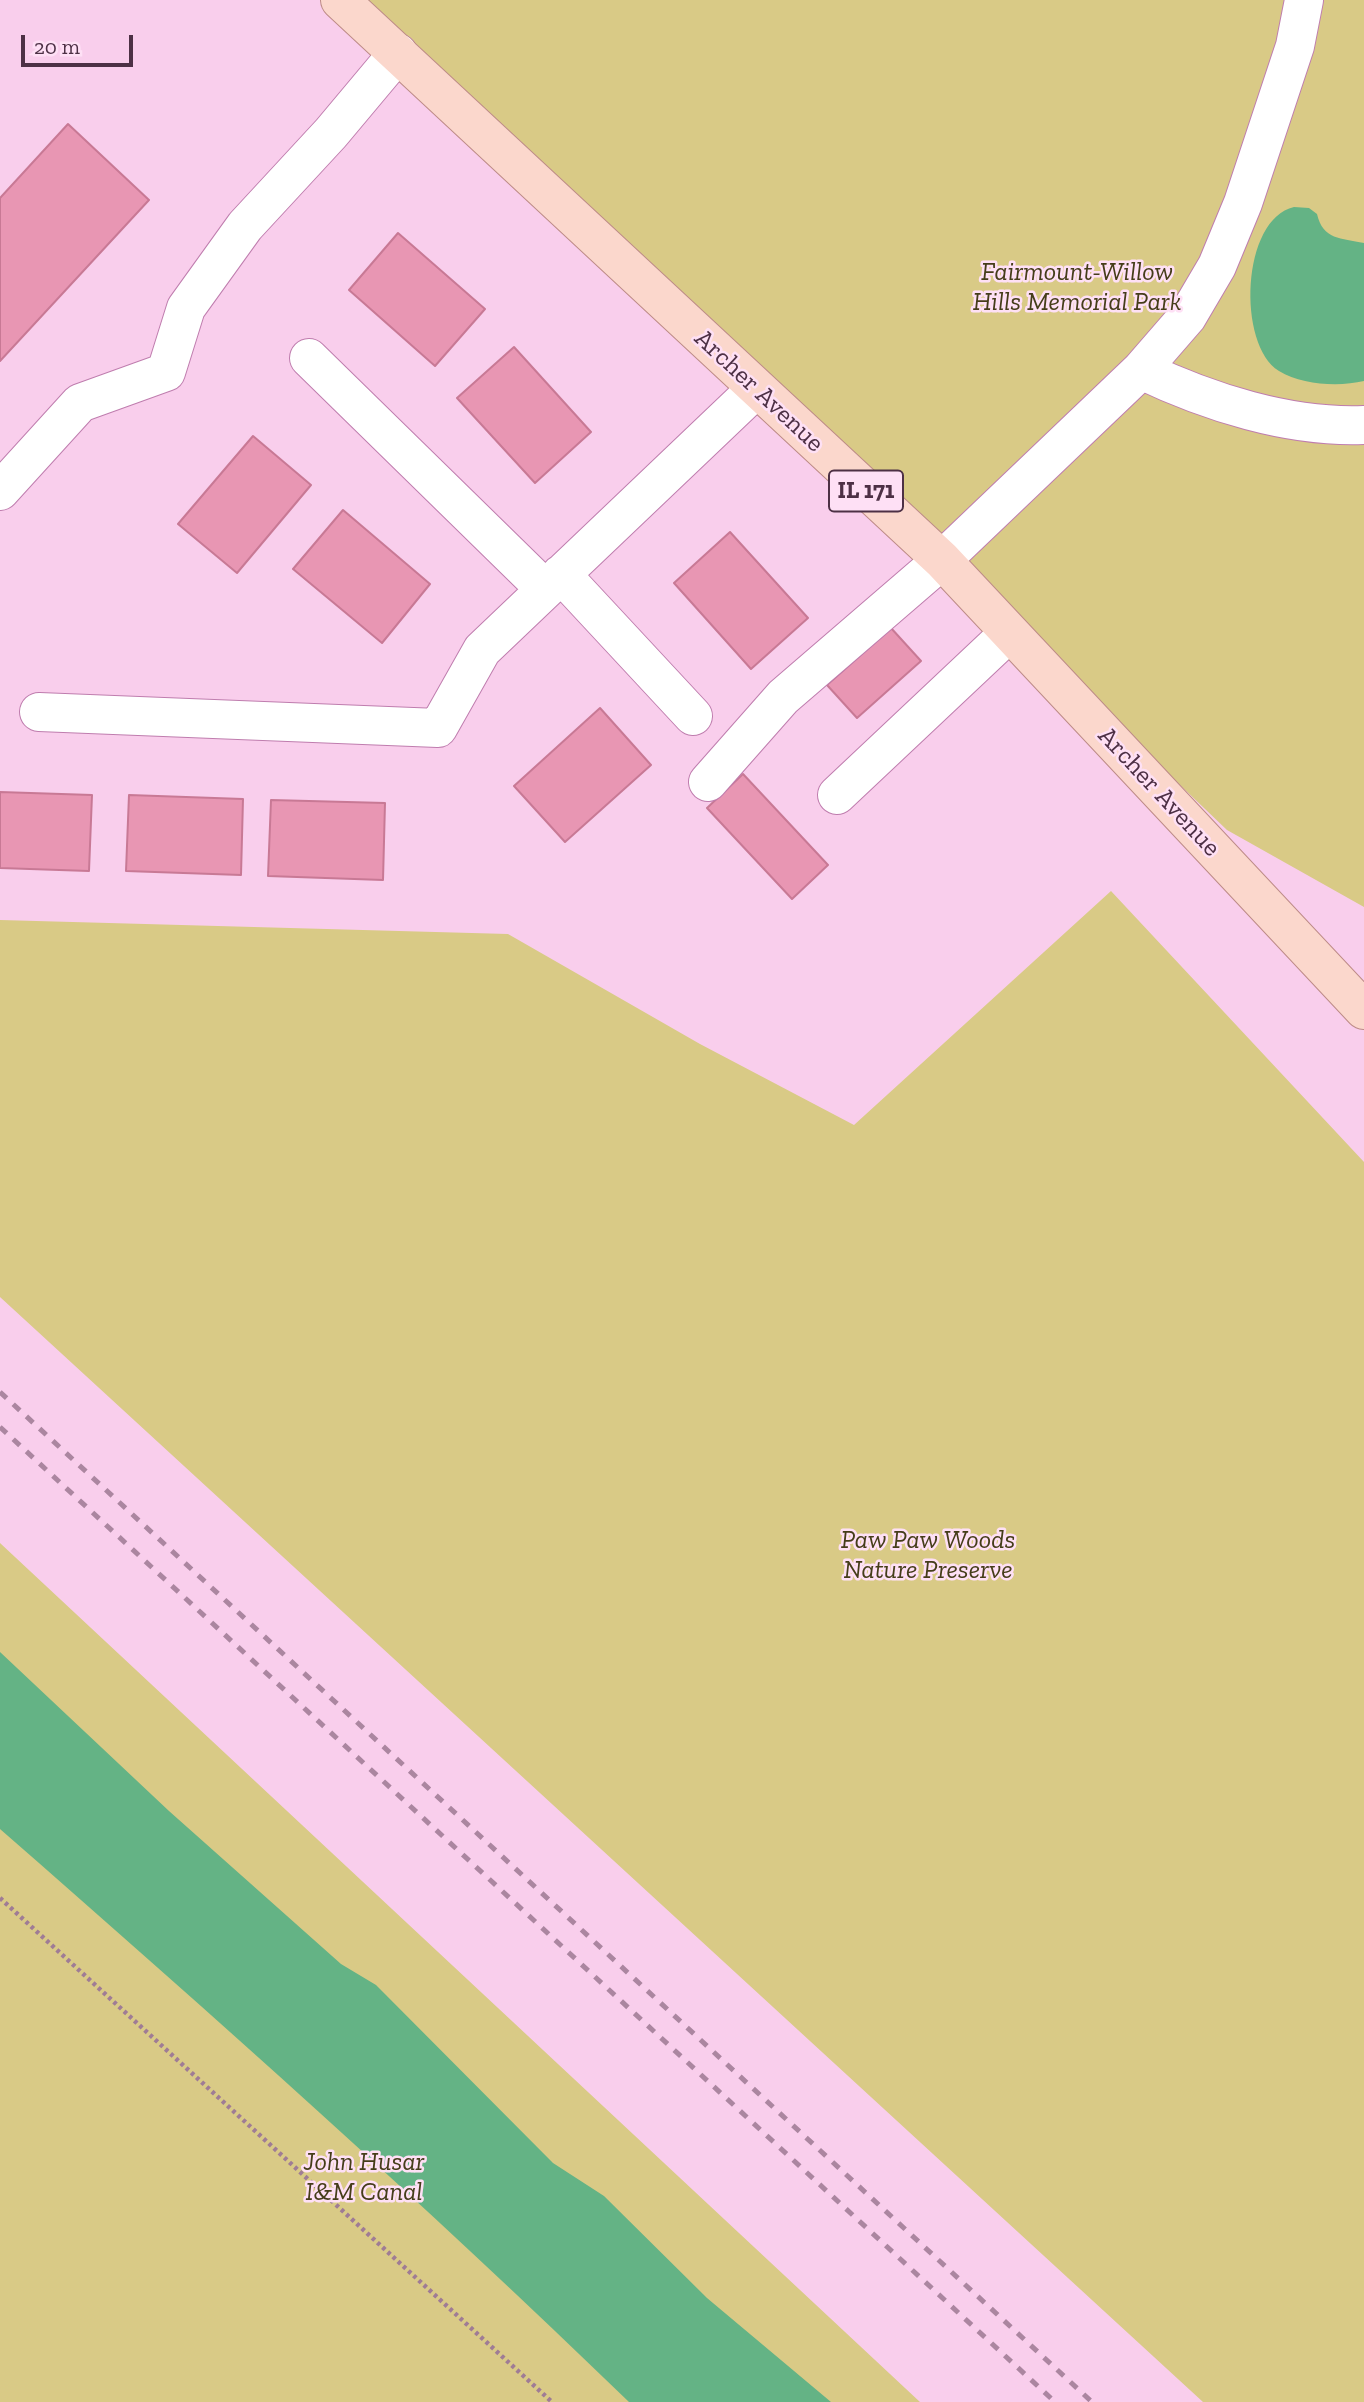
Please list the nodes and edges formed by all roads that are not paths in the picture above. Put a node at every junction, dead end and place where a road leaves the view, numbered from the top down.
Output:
1 (341, 0) edge
2 (1304, 0) edge
3 (398, 54) junction
4 (309, 358) dead end
5 (1141, 370) junction
6 (756, 389) junction
7 (1364, 425) edge
8 (0, 491) edge
9 (942, 560) junction
10 (553, 582) junction
11 (1009, 633) junction
12 (39, 712) dead end
13 (694, 716) dead end
14 (708, 782) dead end
15 (837, 795) dead end
16 (1364, 1010) edge

1 - 3 main road, Archer Avenue / IL 171
2 - 5 street
3 - 6 main road, Archer Avenue / IL 171
3 - 8 street
4 - 10 street
5 - 7 street
5 - 9 street
6 - 9 main road, Archer Avenue / IL 171
6 - 10 street
9 - 11 main road, Archer Avenue / IL 171
9 - 14 street
10 - 12 street
10 - 13 street
11 - 15 street
11 - 16 main road, Archer Avenue / IL 171

